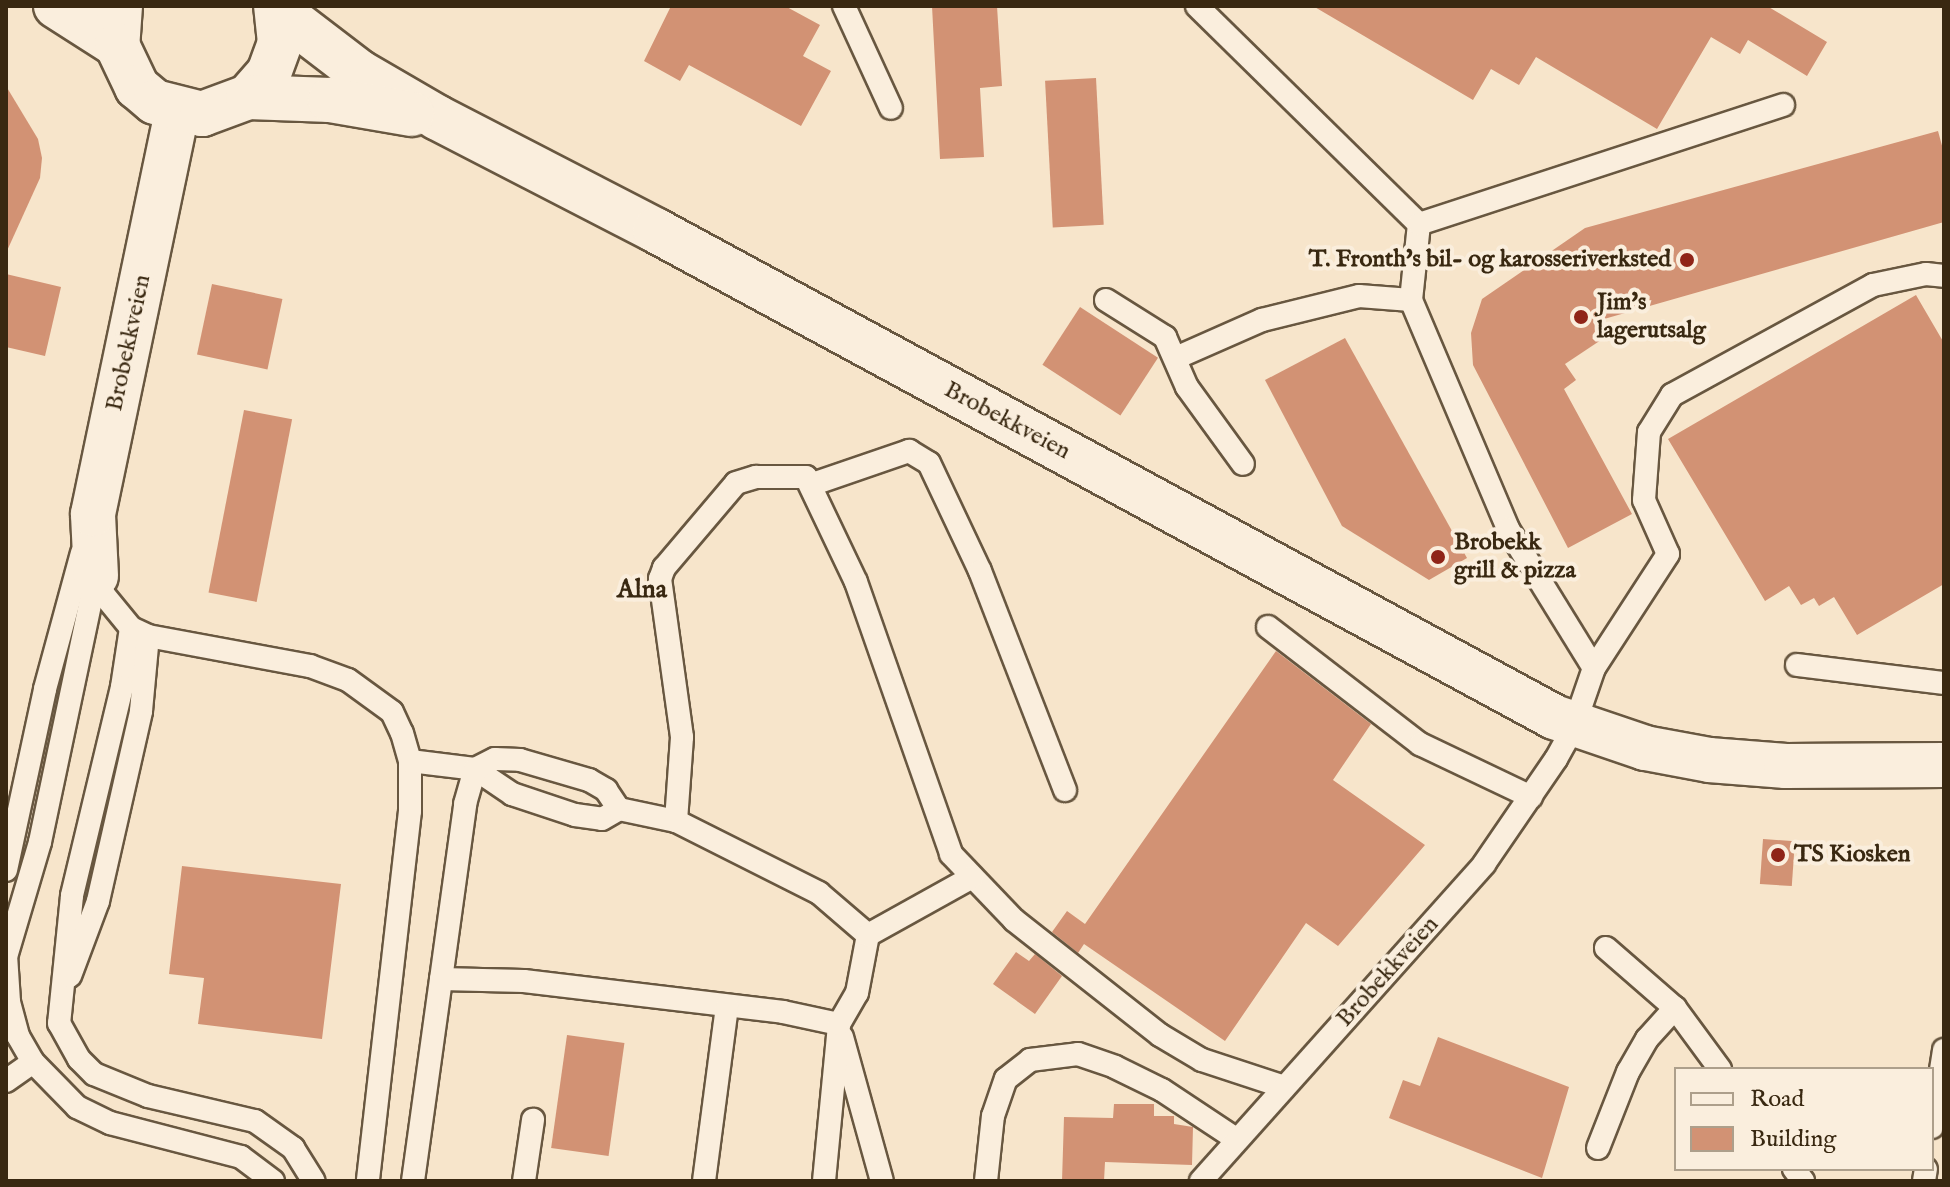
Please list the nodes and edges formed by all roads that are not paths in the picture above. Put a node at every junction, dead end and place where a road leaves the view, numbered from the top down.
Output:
1 (56, 6) edge
2 (844, 6) edge
3 (1197, 6) edge
4 (277, 8) edge
5 (119, 26) edge
6 (248, 97) junction
7 (1783, 105) dead end
8 (891, 108) dead end
9 (177, 111) junction
10 (438, 118) junction
11 (1419, 224) junction
12 (1944, 276) edge
13 (1106, 300) dead end
14 (1411, 300) junction
15 (1178, 357) junction
16 (1243, 464) dead end
17 (813, 484) junction
18 (93, 514) junction
19 (96, 576) junction
20 (1268, 627) dead end
21 (139, 632) junction
22 (1797, 665) dead end
23 (1594, 668) junction
24 (1944, 683) edge
25 (1574, 726) junction
26 (410, 761) junction
27 (1944, 765) edge
28 (475, 769) junction
29 (1065, 790) dead end
30 (1531, 797) junction
31 (619, 809) junction
32 (676, 821) junction
33 (6, 870) edge
34 (972, 877) junction
35 (868, 935) junction
36 (1606, 948) dead end
37 (6, 956) edge
38 (441, 979) junction
39 (727, 1007) junction
40 (1675, 1008) junction
41 (839, 1024) junction
42 (1944, 1050) edge
43 (33, 1062) junction
44 (1719, 1067) edge
45 (6, 1081) edge
46 (1284, 1087) junction
47 (1934, 1114) edge
48 (533, 1120) dead end
49 (1236, 1139) junction
50 (1598, 1148) dead end
51 (273, 1181) edge
52 (314, 1181) edge
53 (368, 1181) edge
54 (413, 1181) edge
55 (524, 1181) edge
56 (704, 1181) edge
57 (824, 1181) edge
58 (882, 1181) edge
59 (986, 1181) edge
60 (1201, 1181) edge

1 - 5 street
2 - 8 lane
3 - 11 lane
4 - 6 street
4 - 10 street, Brobekkveien
5 - 9 street
6 - 9 street
6 - 10 street, Brobekkveien
7 - 11 lane
9 - 18 street, Brobekkveien
10 - 25 street, Brobekkveien
11 - 14 lane
12 - 23 lane
13 - 15 lane
14 - 15 lane
14 - 23 lane
15 - 16 lane
17 - 29 lane
17 - 32 lane
17 - 34 lane
18 - 19 street, Brobekkveien
18 - 33 lane
19 - 21 lane
19 - 37 lane
20 - 30 lane
21 - 26 lane
21 - 52 lane
22 - 24 lane
23 - 25 lane
25 - 27 street, Brobekkveien
25 - 30 lane, Brobekkveien
26 - 28 lane
26 - 53 lane
28 - 31 lane
28 - 31 lane
28 - 38 lane
30 - 46 lane, Brobekkveien
31 - 32 lane
32 - 35 lane
34 - 35 lane
34 - 46 lane
35 - 41 lane
36 - 40 lane
37 - 43 lane
38 - 39 lane
38 - 54 lane
39 - 41 lane
39 - 56 lane
40 - 44 lane
40 - 50 lane
41 - 57 lane
41 - 58 lane
42 - 47 lane
43 - 45 lane
43 - 51 lane
46 - 49 lane, Brobekkveien
48 - 55 lane
49 - 59 lane
49 - 60 lane, Brobekkveien

